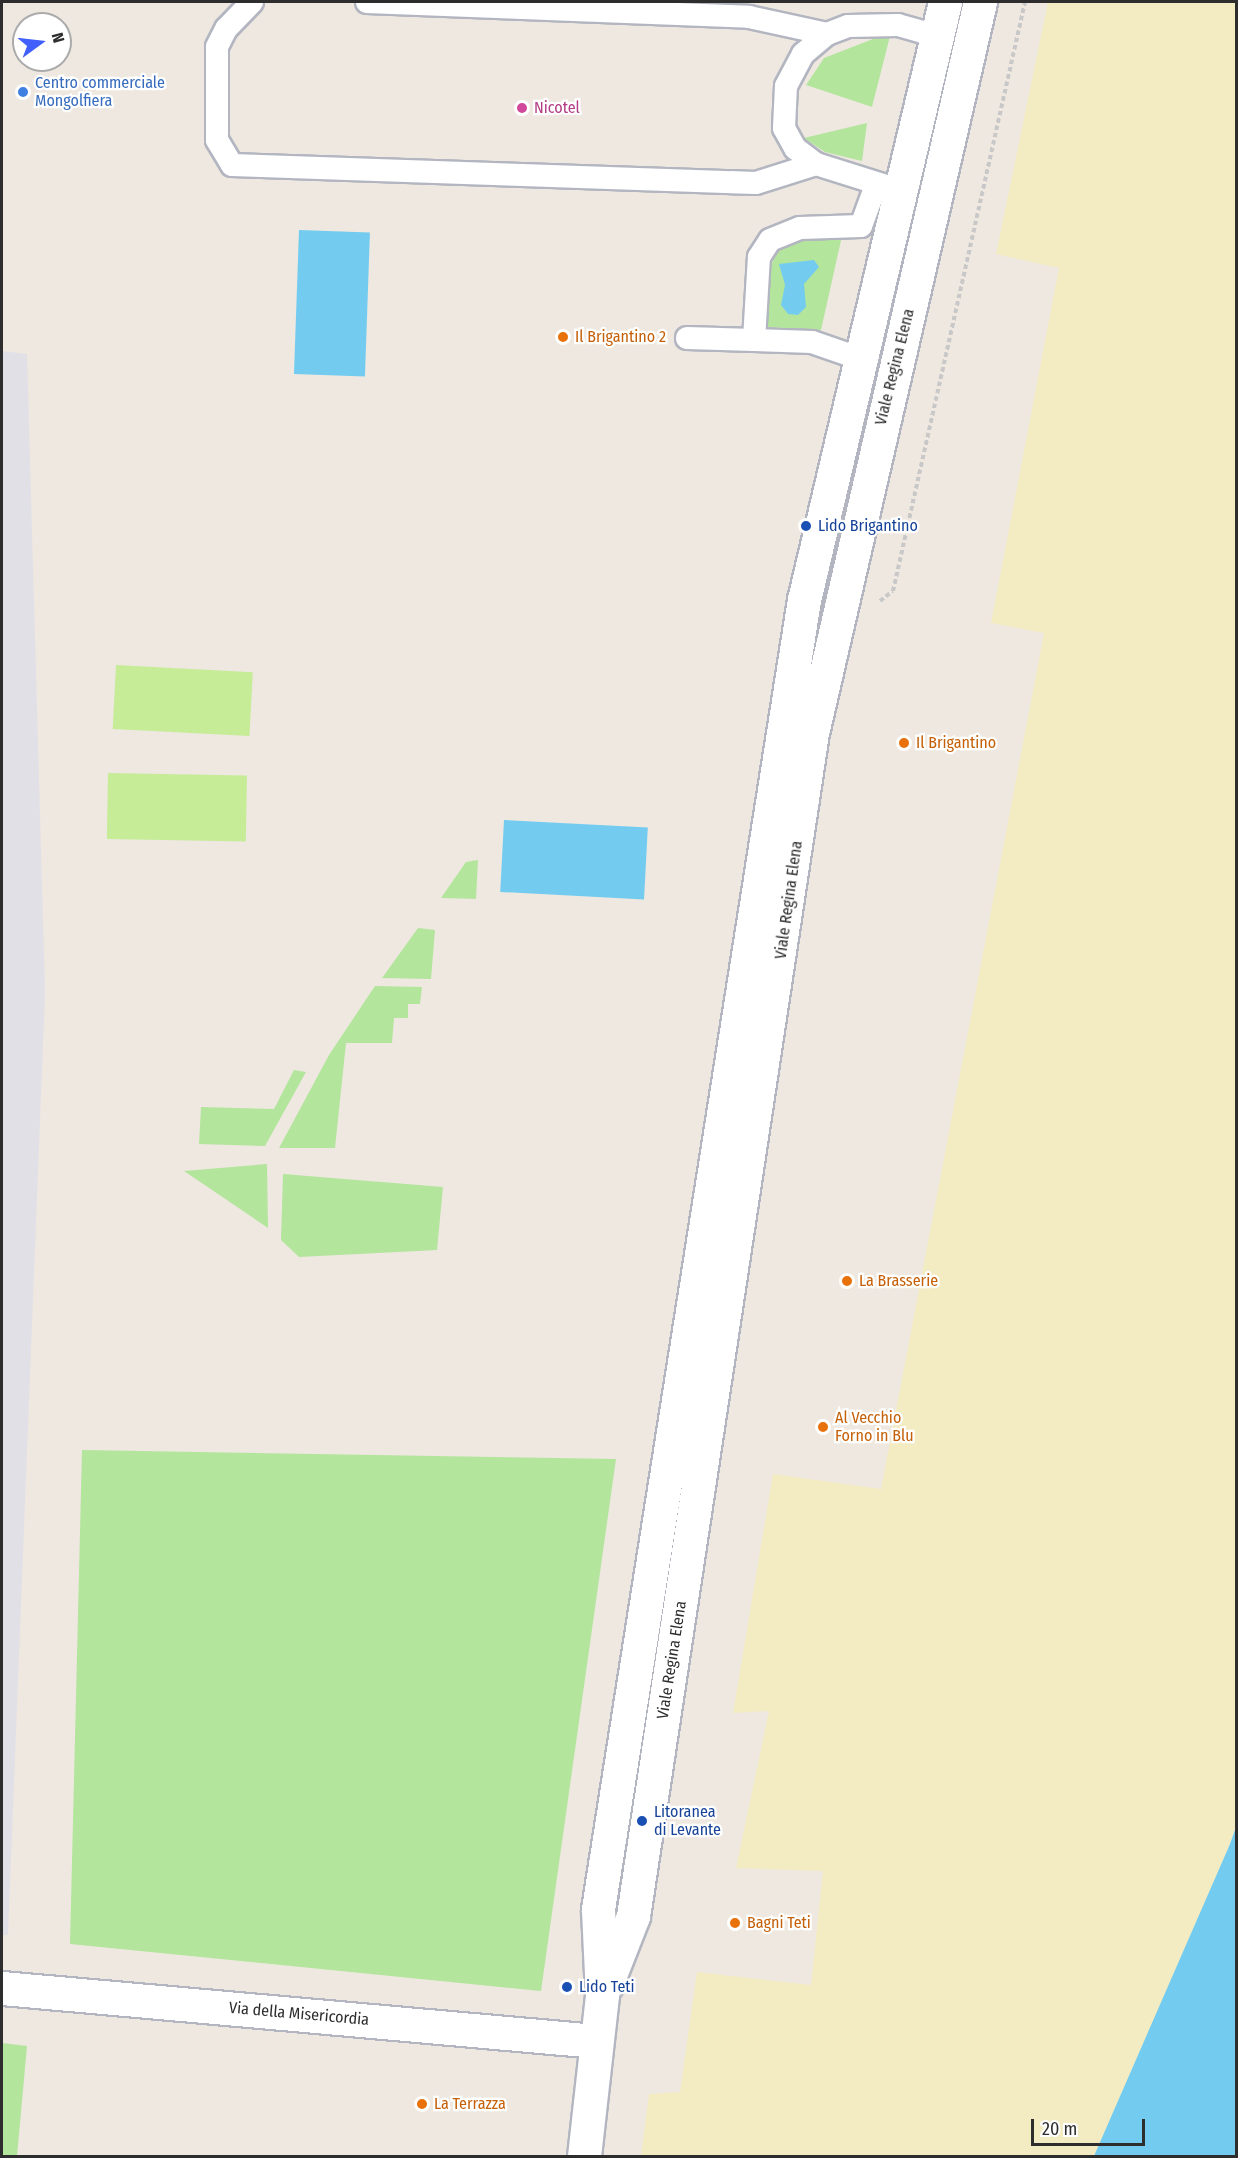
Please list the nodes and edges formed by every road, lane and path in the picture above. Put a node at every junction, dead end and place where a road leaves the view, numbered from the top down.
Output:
1 (252, 2) edge
2 (367, 2) edge
3 (945, 2) edge
4 (980, 2) edge
5 (1025, 2) edge
6 (827, 34) junction
7 (937, 36) junction
8 (816, 164) junction
9 (889, 188) junction
10 (687, 338) dead end
11 (754, 340) junction
12 (861, 359) junction
13 (875, 604) dead end
14 (798, 731) junction
15 (730, 1062) junction
16 (765, 1067) junction
17 (691, 1315) junction
18 (723, 1320) junction
19 (2, 1988) edge
20 (602, 1995) junction
21 (596, 2040) junction
22 (584, 2157) edge

1 - 8 lane
2 - 6 lane
3 - 7 street, Viale Regina Elena
4 - 14 street, Viale Regina Elena
5 - 13 path
6 - 7 lane
6 - 8 lane
7 - 9 street, Viale Regina Elena
8 - 9 lane
9 - 11 lane
9 - 12 street, Viale Regina Elena
10 - 11 lane
11 - 12 lane
12 - 14 street, Viale Regina Elena
14 - 15 street, Viale Regina Elena
14 - 16 street, Viale Regina Elena
15 - 16 street
15 - 17 street, Viale Regina Elena
16 - 18 street, Viale Regina Elena
17 - 18 street
17 - 20 street, Viale Regina Elena
18 - 20 street, Viale Regina Elena
19 - 21 street, Via della Misericordia
20 - 21 street, Viale Regina Elena
21 - 22 street

